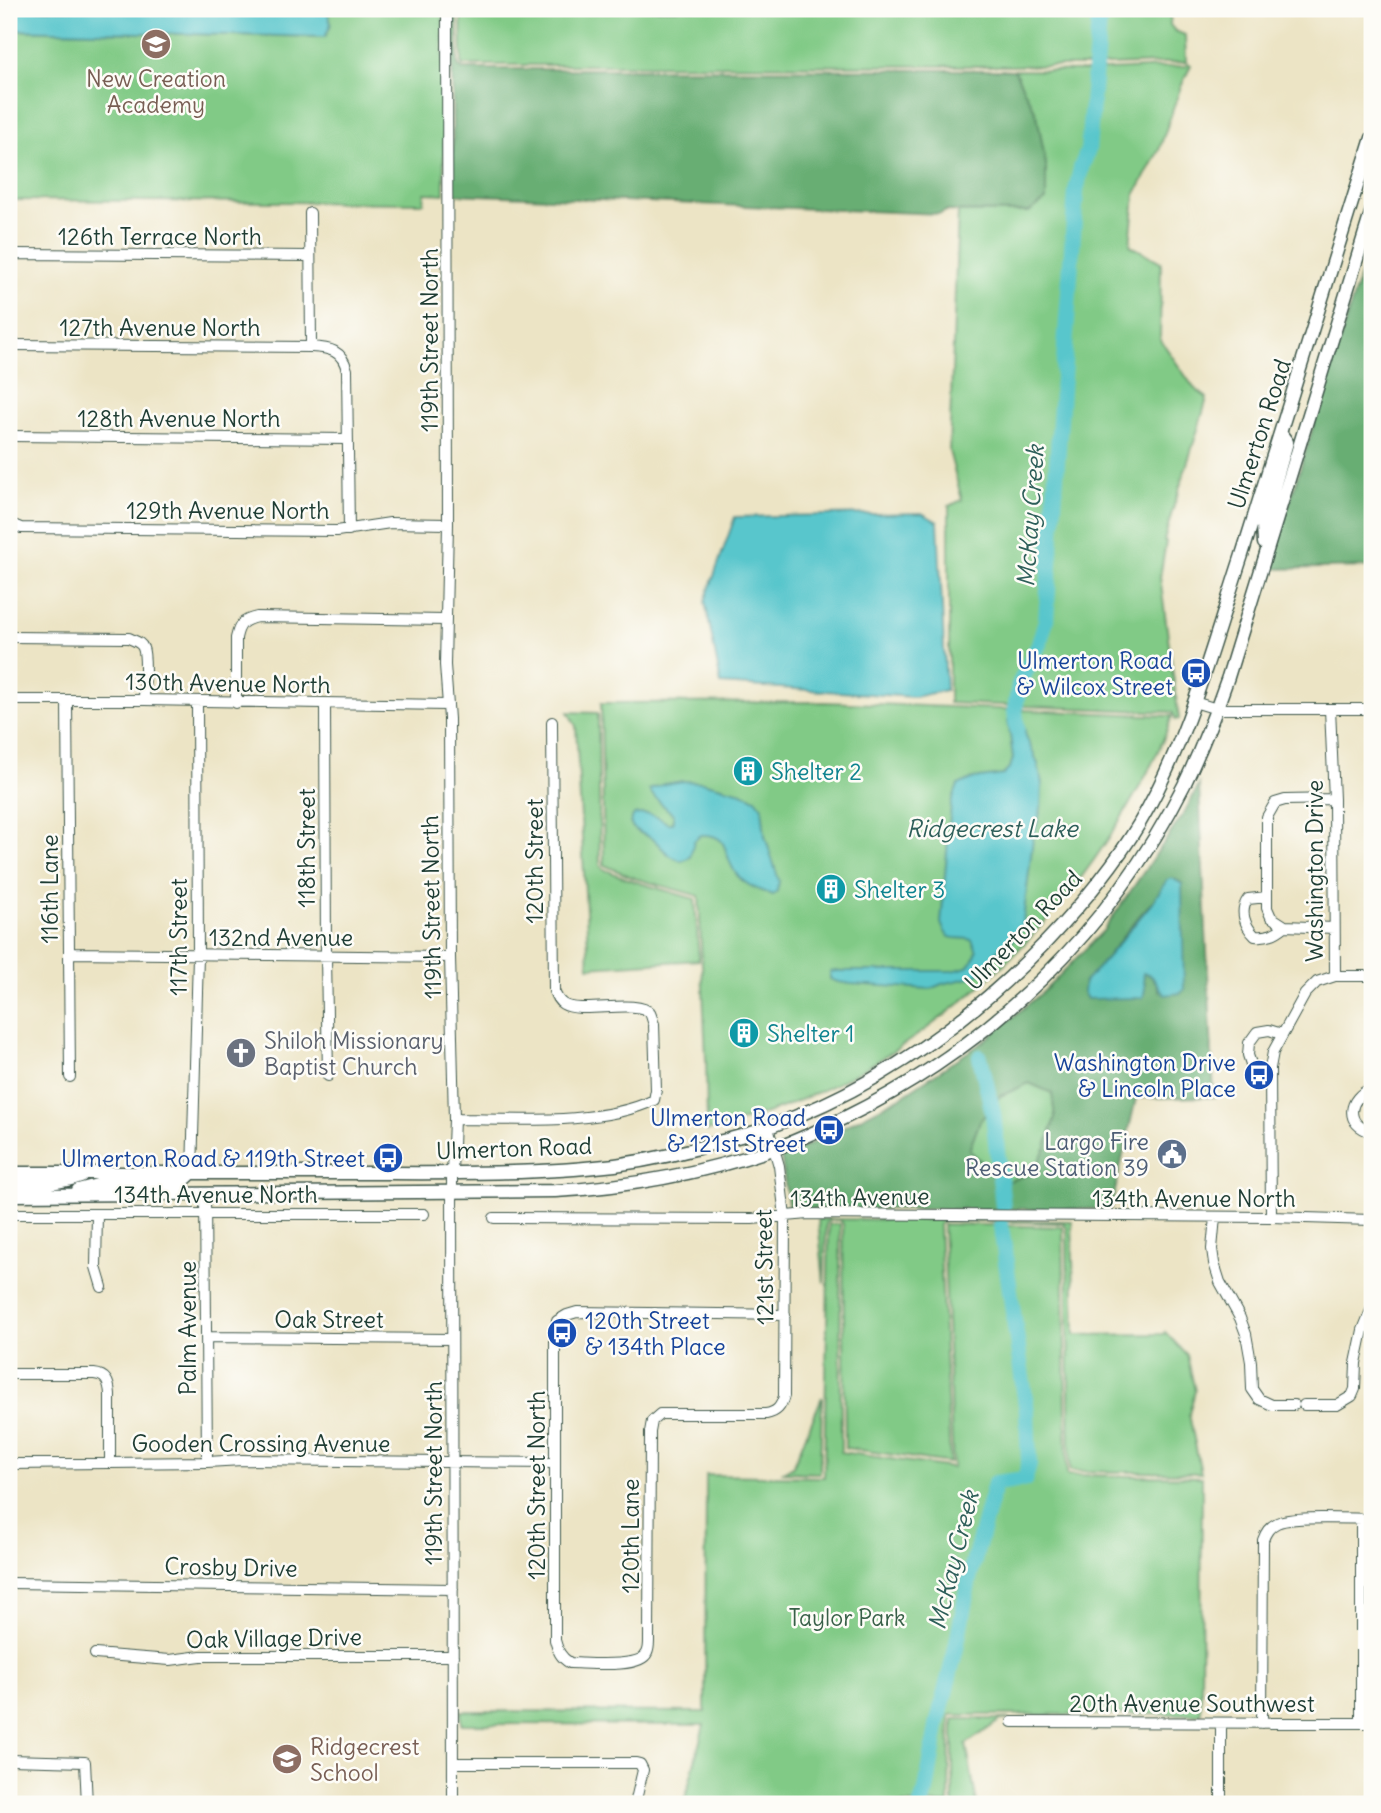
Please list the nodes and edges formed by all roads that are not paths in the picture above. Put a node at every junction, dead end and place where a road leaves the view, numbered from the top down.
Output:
1 (447, 9) edge
2 (1372, 138) edge
3 (1372, 171) edge
4 (1372, 178) edge
5 (1372, 210) edge
6 (310, 214) dead end
7 (9, 256) edge
8 (310, 256) junction
9 (9, 345) edge
10 (311, 347) junction
11 (1281, 434) junction
12 (9, 436) edge
13 (348, 439) junction
14 (9, 523) edge
15 (448, 524) junction
16 (349, 530) junction
17 (1264, 554) junction
18 (445, 620) junction
19 (9, 637) edge
20 (9, 700) edge
21 (67, 700) junction
22 (144, 700) junction
23 (197, 702) junction
24 (1194, 702) junction
25 (236, 703) junction
26 (325, 704) junction
27 (447, 705) junction
28 (1217, 709) junction
29 (1330, 709) junction
30 (1372, 709) edge
31 (552, 722) dead end
32 (1334, 799) junction
33 (1267, 897) junction
34 (1285, 926) junction
35 (1334, 928) junction
36 (69, 953) junction
37 (198, 956) junction
38 (326, 956) junction
39 (450, 957) junction
40 (1335, 976) junction
41 (1372, 976) edge
42 (1282, 1034) junction
43 (328, 1076) dead end
44 (1270, 1076) junction
45 (70, 1077) dead end
46 (1372, 1088) edge
47 (454, 1119) junction
48 (768, 1128) junction
49 (1372, 1132) edge
50 (774, 1149) junction
51 (9, 1173) edge
52 (88, 1173) junction
53 (192, 1173) junction
54 (452, 1173) junction
55 (9, 1184) edge
56 (452, 1192) junction
57 (205, 1194) junction
58 (9, 1195) edge
59 (64, 1195) junction
60 (205, 1213) junction
61 (9, 1214) edge
62 (97, 1214) junction
63 (424, 1214) dead end
64 (1016, 1216) joint
65 (786, 1217) junction
66 (1215, 1217) junction
67 (1271, 1217) junction
68 (494, 1219) dead end
69 (1372, 1220) edge
70 (102, 1287) dead end
71 (1372, 1308) edge
72 (785, 1315) junction
73 (206, 1337) junction
74 (452, 1339) junction
75 (9, 1374) edge
76 (660, 1414) joint
77 (110, 1462) junction
78 (207, 1462) junction
79 (453, 1462) junction
80 (554, 1463) junction
81 (9, 1464) edge
82 (1361, 1519) junction
83 (1372, 1519) edge
84 (9, 1583) edge
85 (453, 1589) junction
86 (95, 1654) dead end
87 (453, 1656) junction
88 (563, 1659) joint
89 (1012, 1721) dead end
90 (1221, 1723) junction
91 (1262, 1723) junction
92 (1367, 1723) edge
93 (9, 1760) edge
94 (453, 1763) junction
95 (87, 1804) edge
96 (453, 1804) edge
97 (635, 1804) edge
98 (1221, 1804) edge

1 - 15 street, 119th Street North
2 - 11 main road, Ulmerton Road
3 - 4 main road
5 - 17 main road, Ulmerton Road
6 - 8 street
7 - 8 street, 126th Terrace North
8 - 10 street
9 - 10 street, 127th Avenue North
10 - 13 street
11 - 17 main road
11 - 24 main road, Ulmerton Road
12 - 13 street, 128th Avenue North
13 - 16 street
14 - 16 street, 129th Avenue North
15 - 16 street, 129th Avenue North
15 - 18 street, 119th Street North
17 - 28 main road, Ulmerton Road
18 - 25 street
18 - 27 street, 119th Street North
19 - 22 street
20 - 21 street, 130th Avenue North
21 - 22 street, 130th Avenue North
21 - 36 street, 116th Lane
22 - 23 street, 130th Avenue North
23 - 25 street, 130th Avenue North
23 - 37 street, 117th Street
24 - 28 street
24 - 48 main road, Ulmerton Road
25 - 26 street, 130th Avenue North
26 - 27 street, 130th Avenue North
26 - 38 street, 118th Street
27 - 39 street, 119th Street North
28 - 29 street
28 - 50 main road, Ulmerton Road
29 - 30 street
29 - 32 street, Washington Drive
31 - 47 street, 120th Street
32 - 33 street
32 - 35 street, Washington Drive
33 - 34 street
33 - 34 street
34 - 35 street
35 - 40 street, Washington Drive
36 - 37 street, 132nd Avenue
36 - 45 street, 116th Lane
37 - 38 street, 132nd Avenue
37 - 53 street, 117th Street
38 - 39 street, 132nd Avenue
38 - 43 street, 118th Street
39 - 47 street, 119th Street North
40 - 41 street
40 - 42 street, Washington Drive
42 - 44 street, Washington Drive
42 - 44 street
44 - 67 street, Washington Drive
46 - 49 street
47 - 54 street, 119th Street North
48 - 50 street, 121st Street
48 - 54 main road, Ulmerton Road
50 - 56 main road, Ulmerton Road
50 - 65 street, 121st Street
51 - 52 main road, Ulmerton Road
52 - 53 main road, Ulmerton Road
52 - 55 main road
53 - 54 main road, Ulmerton Road
53 - 59 main road
54 - 56 street, 119th Street North
56 - 57 main road, Ulmerton Road
56 - 74 street, 119th Street North
57 - 59 main road, Ulmerton Road
57 - 60 street, Palm Avenue
58 - 59 main road, Ulmerton Road
60 - 62 street, 134th Avenue North
60 - 63 street, 134th Avenue North
60 - 73 street, Palm Avenue
61 - 62 street, 134th Avenue North
62 - 70 street
64 - 65 street, 134th Avenue
64 - 66 street, 134th Avenue North
65 - 68 street, 134th Avenue
65 - 72 street, 121st Street
66 - 67 street, 134th Avenue North
66 - 71 street
67 - 69 street, 134th Avenue North
72 - 76 street, 121st Street
72 - 80 street, 120th Street North
73 - 74 street, Oak Street
73 - 78 street, Palm Avenue
74 - 79 street, 119th Street North
75 - 77 street
76 - 88 street, 120th Lane
77 - 78 street, Gooden Crossing Avenue
77 - 81 street, Gooden Crossing Avenue
78 - 79 street, Gooden Crossing Avenue
79 - 80 street, Gooden Crossing Avenue
79 - 85 street, 119th Street North
80 - 88 street, 120th Street North
82 - 83 street
82 - 91 street
82 - 92 street
84 - 85 street, Crosby Drive
85 - 87 street, 119th Street North
86 - 87 street, Oak Village Drive
87 - 94 street, 119th Street North
89 - 90 street, 20th Avenue Southwest
90 - 91 street, 20th Avenue Southwest
90 - 98 street
91 - 92 street, 20th Avenue Southwest
93 - 95 street
94 - 96 street, 119th Street North
94 - 97 street

